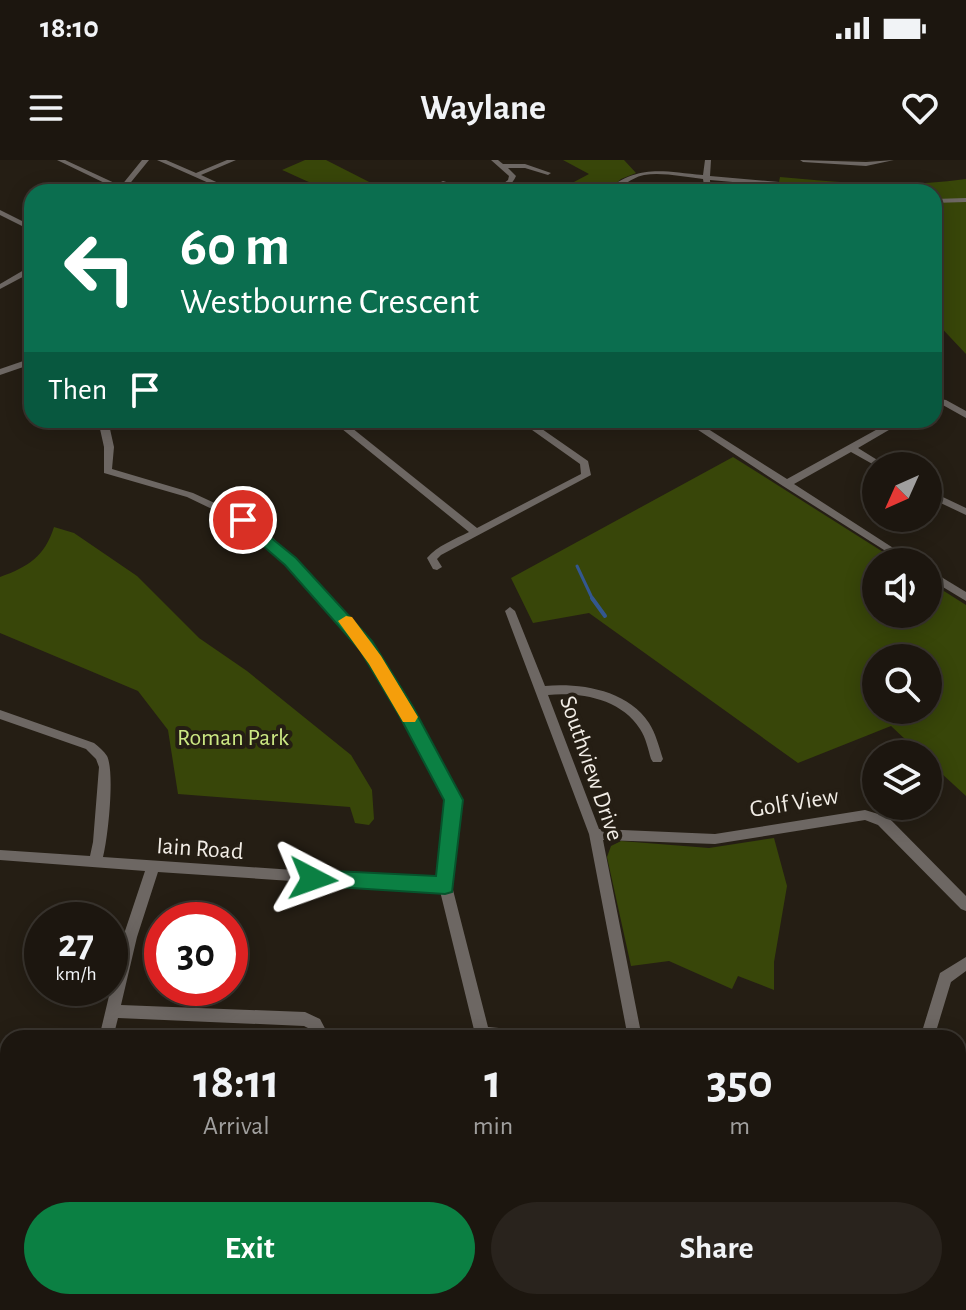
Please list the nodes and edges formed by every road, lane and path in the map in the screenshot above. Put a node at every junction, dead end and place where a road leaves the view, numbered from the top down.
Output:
1 (60, 160) edge
2 (146, 160) edge
3 (160, 160) edge
4 (233, 160) edge
5 (494, 160) edge
6 (708, 160) edge
7 (803, 160) edge
8 (891, 160) edge
9 (503, 166) junction
10 (548, 173) dead end
11 (196, 175) junction
12 (706, 177) junction
13 (443, 183) dead end
14 (108, 184) edge
15 (125, 184) edge
16 (217, 184) edge
17 (446, 184) edge
18 (505, 184) edge
19 (619, 184) edge
20 (707, 184) edge
21 (783, 184) edge
22 (966, 200) edge
23 (942, 201) edge
24 (0, 212) edge
25 (24, 225) edge
26 (24, 274) edge
27 (0, 287) edge
28 (24, 365) edge
29 (0, 372) edge
30 (942, 402) edge
31 (966, 415) edge
32 (105, 428) edge
33 (346, 428) edge
34 (535, 428) edge
35 (700, 428) edge
36 (887, 428) edge
37 (852, 448) junction
38 (862, 454) edge
39 (786, 484) junction
40 (942, 500) edge
41 (966, 512) edge
42 (476, 532) junction
43 (888, 548) edge
44 (437, 567) dead end
45 (958, 576) dead end
46 (942, 582) edge
47 (946, 585) junction
48 (966, 597) edge
49 (510, 611) dead end
50 (541, 691) junction
51 (0, 714) edge
52 (657, 759) dead end
53 (595, 834) junction
54 (0, 855) edge
55 (95, 862) junction
56 (153, 867) junction
57 (445, 886) junction
58 (966, 905) edge
59 (966, 963) edge
60 (112, 1011) junction
61 (108, 1030) edge
62 (318, 1030) edge
63 (481, 1030) edge
64 (633, 1030) edge
65 (929, 1030) edge

1 - 14 street
2 - 15 street
3 - 11 street
4 - 11 street
5 - 9 street
6 - 12 street
7 - 8 street
9 - 10 street
9 - 18 street
11 - 16 street
12 - 19 street
12 - 20 street
12 - 21 street
13 - 17 street
22 - 23 street
24 - 25 street
26 - 27 street
28 - 29 street
30 - 31 street
32 - 57 street
33 - 42 street
34 - 42 street
35 - 39 street
36 - 37 street
37 - 38 street
37 - 39 street
39 - 43 street
40 - 41 street
42 - 44 street
45 - 47 street
46 - 47 street
47 - 48 street
49 - 50 street, Southview Drive
50 - 52 street
50 - 53 street, Southview Drive
51 - 55 street
53 - 58 street, Golf View
53 - 64 street, Southview Drive
54 - 55 street, Iain Road
55 - 56 street, Iain Road
56 - 57 street, Iain Road
56 - 60 street
57 - 63 street
59 - 65 street
60 - 61 street
60 - 62 street

